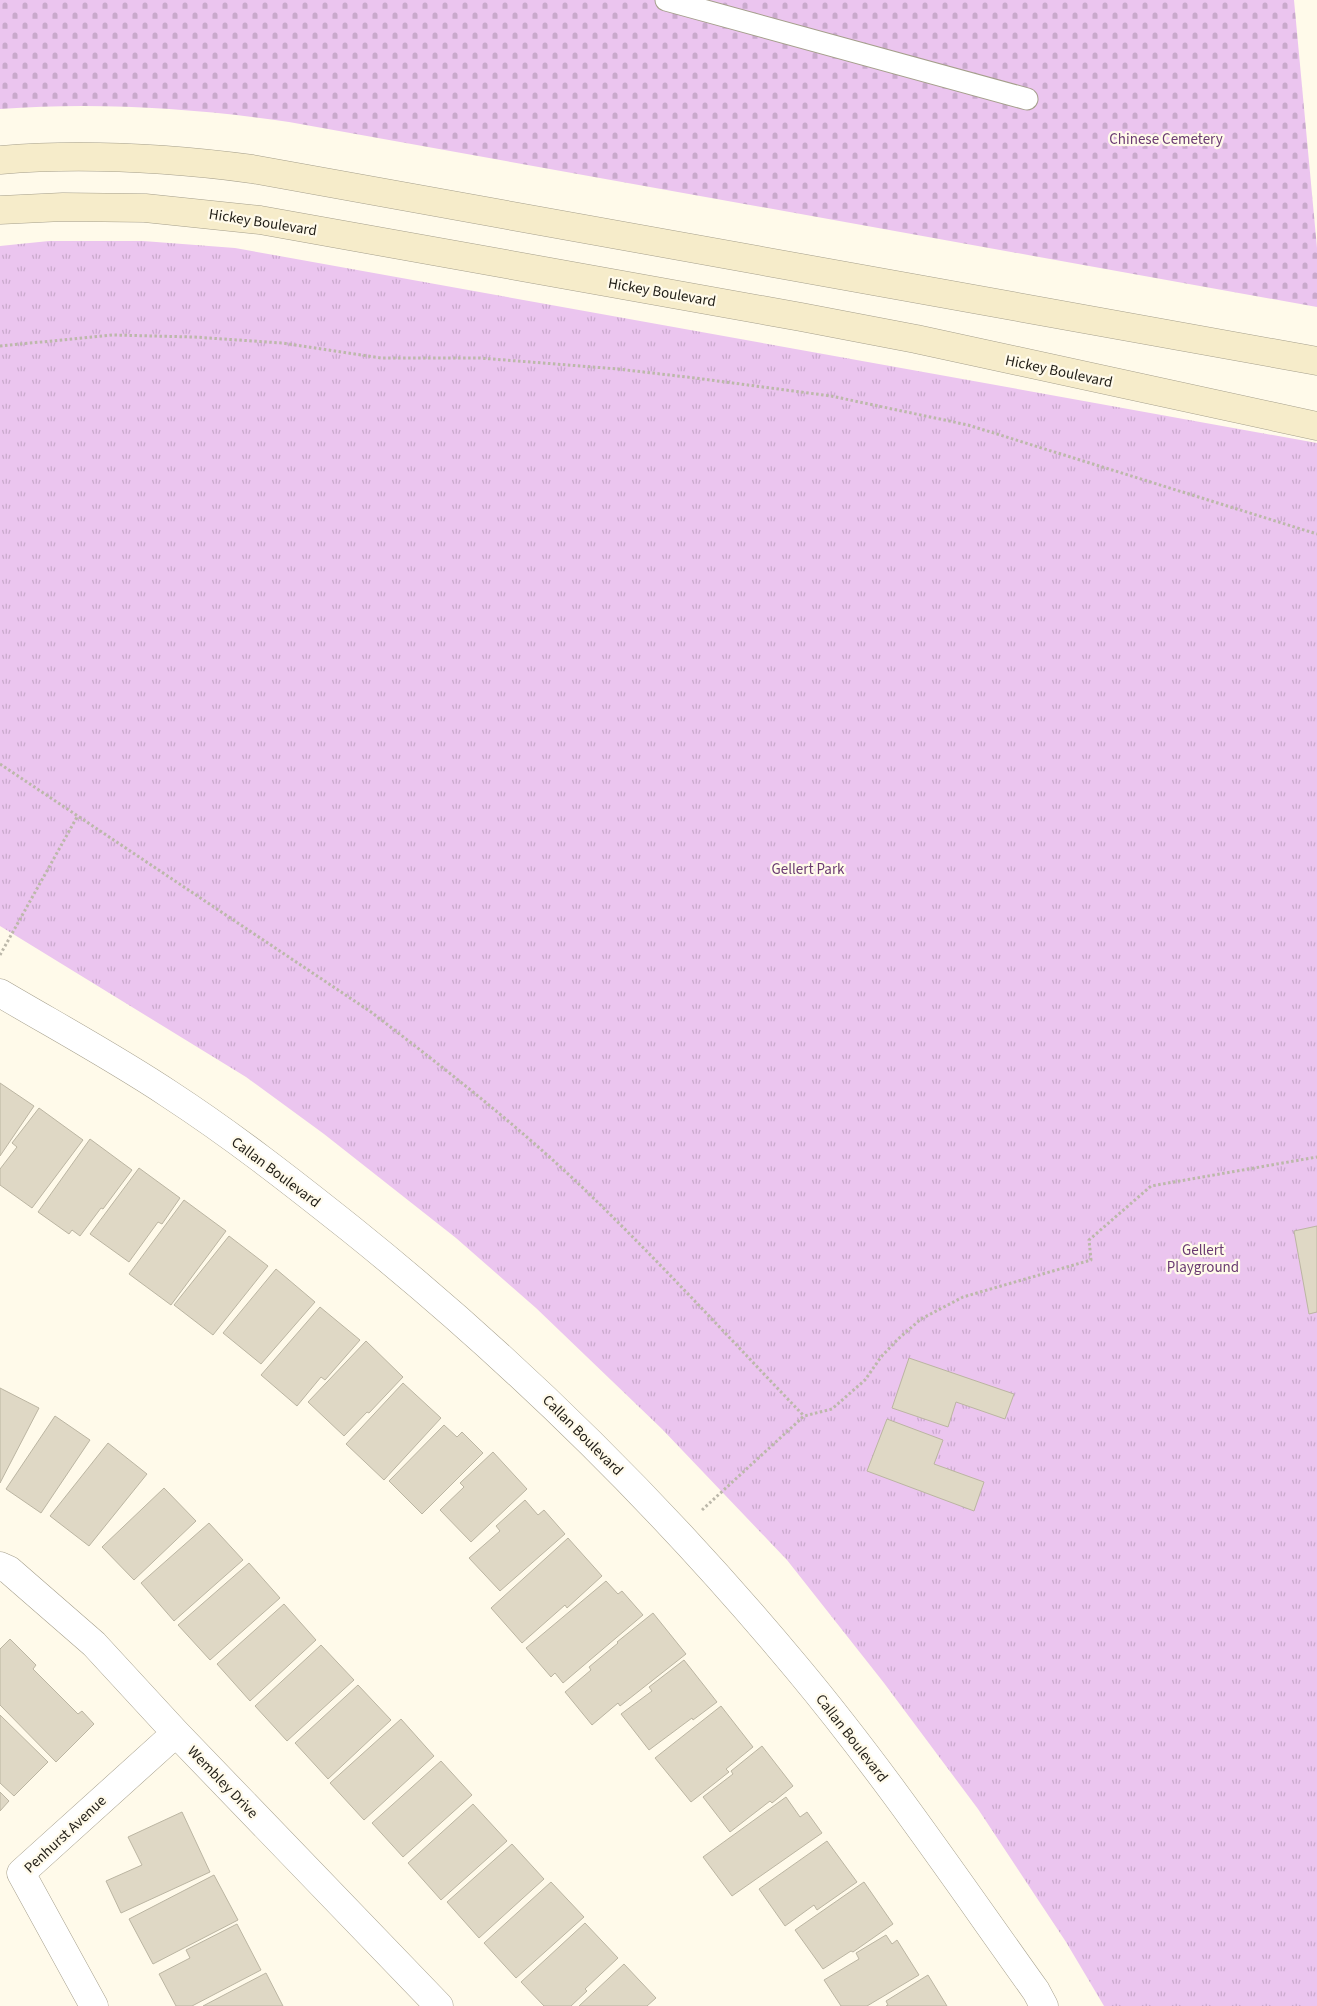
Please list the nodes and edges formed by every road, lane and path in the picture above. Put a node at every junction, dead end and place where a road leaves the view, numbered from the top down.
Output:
1 (666, 0) edge
2 (1027, 99) dead end
3 (0, 160) edge
4 (0, 210) edge
5 (0, 346) edge
6 (1317, 361) edge
7 (1317, 426) edge
8 (1317, 534) edge
9 (0, 764) edge
10 (77, 817) junction
11 (0, 955) edge
12 (0, 993) edge
13 (1317, 1157) edge
14 (804, 1416) junction
15 (678, 1533) junction
16 (0, 1566) edge
17 (176, 1733) junction
18 (94, 2006) edge
19 (439, 2006) edge
20 (1044, 2006) edge

1 - 2 lane
3 - 6 main road
4 - 7 main road, Hickey Boulevard
5 - 8 path
9 - 10 path
10 - 11 path
10 - 14 path
12 - 15 street, Callan Boulevard
13 - 14 path
14 - 15 path
15 - 20 street, Callan Boulevard
16 - 17 street, Wembley Drive
17 - 18 street, Penhurst Avenue
17 - 19 street, Wembley Drive

